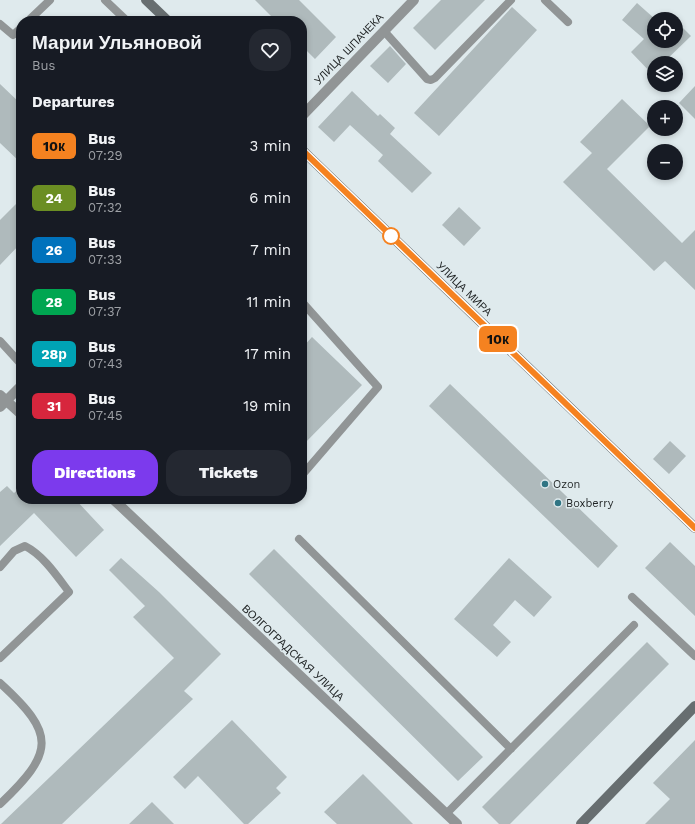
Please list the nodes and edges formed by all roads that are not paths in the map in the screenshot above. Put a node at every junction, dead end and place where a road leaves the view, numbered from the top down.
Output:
1 (50, 0) edge
2 (105, 0) edge
3 (146, 0) edge
4 (414, 0) edge
5 (511, 0) edge
6 (545, 0) edge
7 (33, 16) edge
8 (122, 16) edge
9 (163, 16) edge
10 (568, 22) dead end
11 (0, 24) edge
12 (384, 31) junction
13 (16, 32) edge
14 (307, 111) edge
15 (307, 155) edge
16 (307, 308) edge
17 (0, 340) edge
18 (16, 358) edge
19 (16, 390) edge
20 (2, 401) edge
21 (16, 411) edge
22 (307, 469) edge
23 (118, 504) edge
24 (695, 528) edge
25 (299, 539) dead end
26 (0, 567) edge
27 (632, 597) dead end
28 (634, 625) dead end
29 (695, 656) edge
30 (0, 658) edge
31 (0, 683) edge
32 (695, 706) edge
33 (511, 749) junction
34 (0, 804) edge
35 (446, 814) junction
36 (457, 824) edge
37 (581, 824) edge

1 - 7 lane
2 - 8 lane
3 - 9 main road
4 - 12 street, УЛИЦА ШПАЧЕКА
5 - 12 lane
6 - 10 lane
11 - 13 lane
12 - 14 street, УЛИЦА ШПАЧЕКА
15 - 24 main road, УЛИЦА МИРА
16 - 22 lane
17 - 18 lane
19 - 20 street
20 - 21 street
23 - 35 street, ВОЛГОГРАДСКАЯ УЛИЦА
25 - 33 lane
26 - 30 lane
27 - 29 lane
28 - 33 lane
31 - 34 lane
32 - 37 main road
33 - 35 lane
35 - 36 street, ВОЛГОГРАДСКАЯ УЛИЦА

